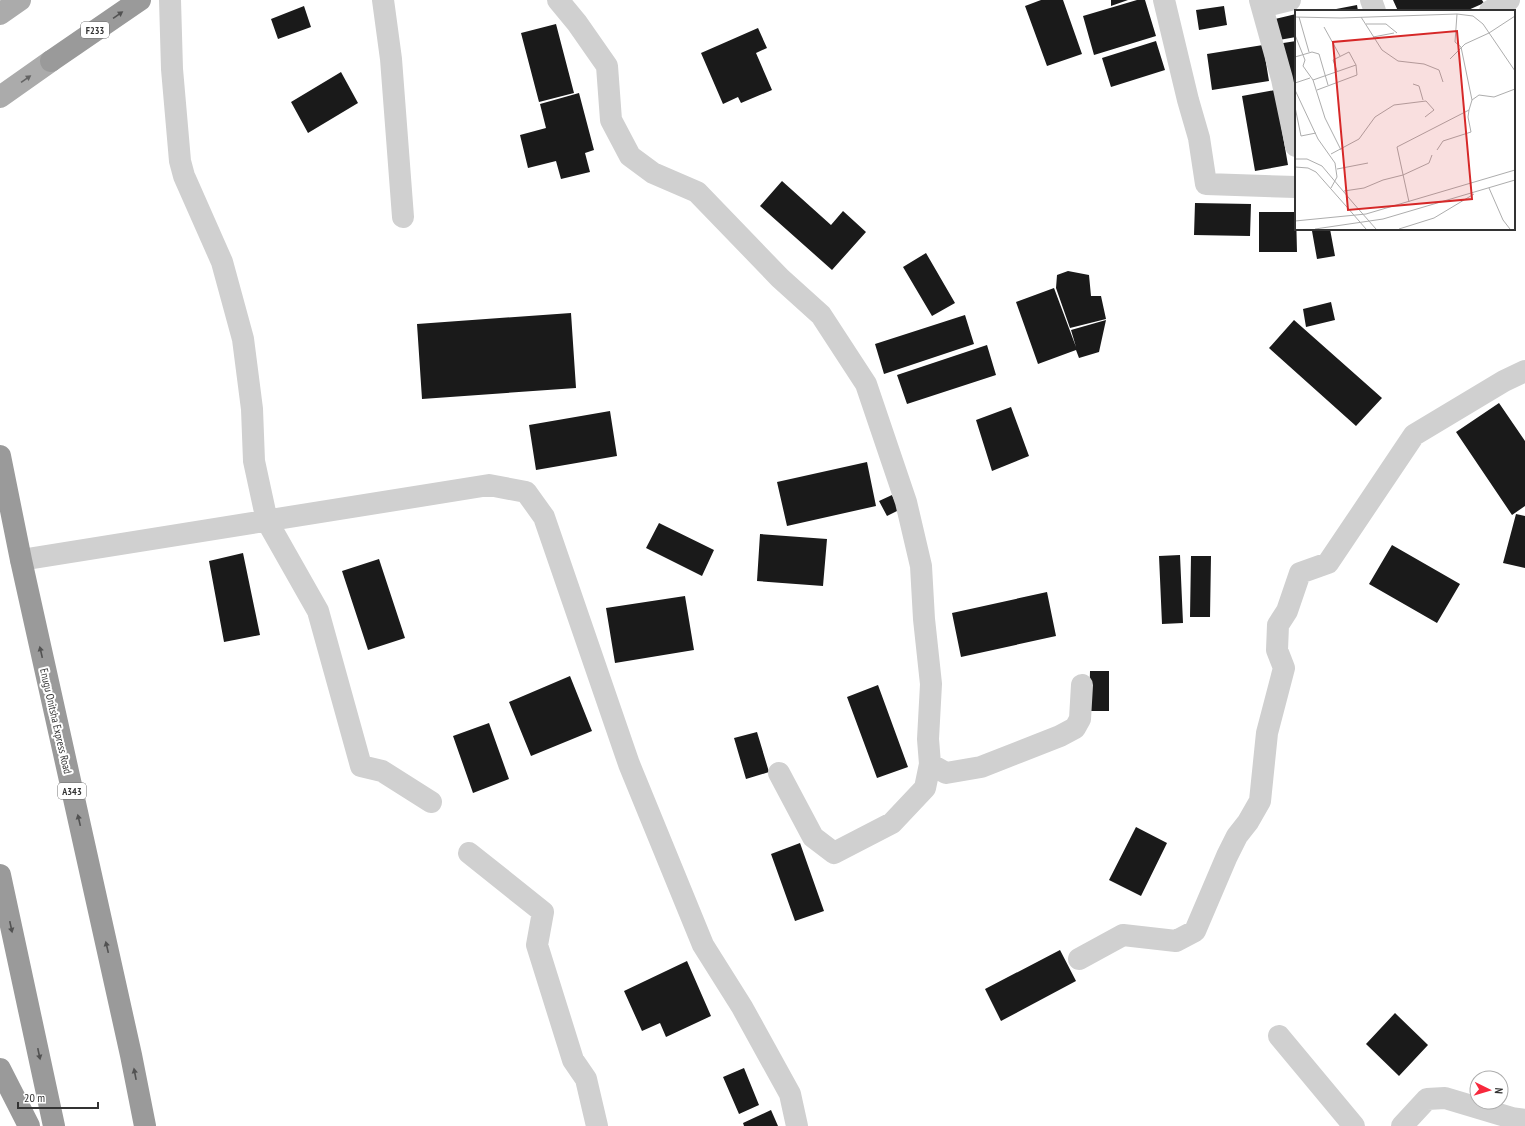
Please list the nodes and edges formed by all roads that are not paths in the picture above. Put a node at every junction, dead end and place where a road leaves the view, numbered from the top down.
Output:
1 (20, 0) edge
2 (140, 0) edge
3 (170, 0) edge
4 (383, 0) edge
5 (558, 0) edge
6 (1164, 0) edge
7 (1290, 0) edge
8 (1371, 0) edge
9 (1509, 0) edge
10 (1261, 3) edge
11 (1375, 10) edge
12 (1492, 10) edge
13 (0, 14) edge
14 (51, 61) joint
15 (0, 97) edge
16 (1295, 141) edge
17 (1295, 187) edge
18 (403, 217) dead end
19 (1525, 371) edge
20 (0, 456) edge
21 (267, 520) junction
22 (21, 560) junction
23 (1082, 685) dead end
24 (930, 764) junction
25 (779, 773) dead end
26 (431, 802) dead end
27 (469, 853) dead end
28 (0, 875) edge
29 (1079, 959) dead end
30 (1279, 1036) dead end
31 (0, 1069) edge
32 (1525, 1120) edge
33 (29, 1126) edge
34 (54, 1126) edge
35 (145, 1126) edge
36 (597, 1126) edge
37 (798, 1126) edge
38 (1354, 1126) edge
39 (1402, 1126) edge

1 - 13 main road
14 -> 2 highway, F233
3 - 21 street
4 - 18 street
5 - 24 street
6 - 17 street
7 - 10 street
8 - 11 street
9 - 12 street
10 - 16 street
15 -> 14 main road, F233
19 - 29 street
20 - 22 highway, Enugu Onitsha Express Road / A343
21 - 22 street
21 - 26 street
21 - 37 street
35 -> 22 highway, Enugu Onitsha Express Road / A343
23 - 24 street
24 - 25 street
27 - 36 street
28 -> 34 highway
30 - 38 street
31 - 33 highway
32 - 39 street

